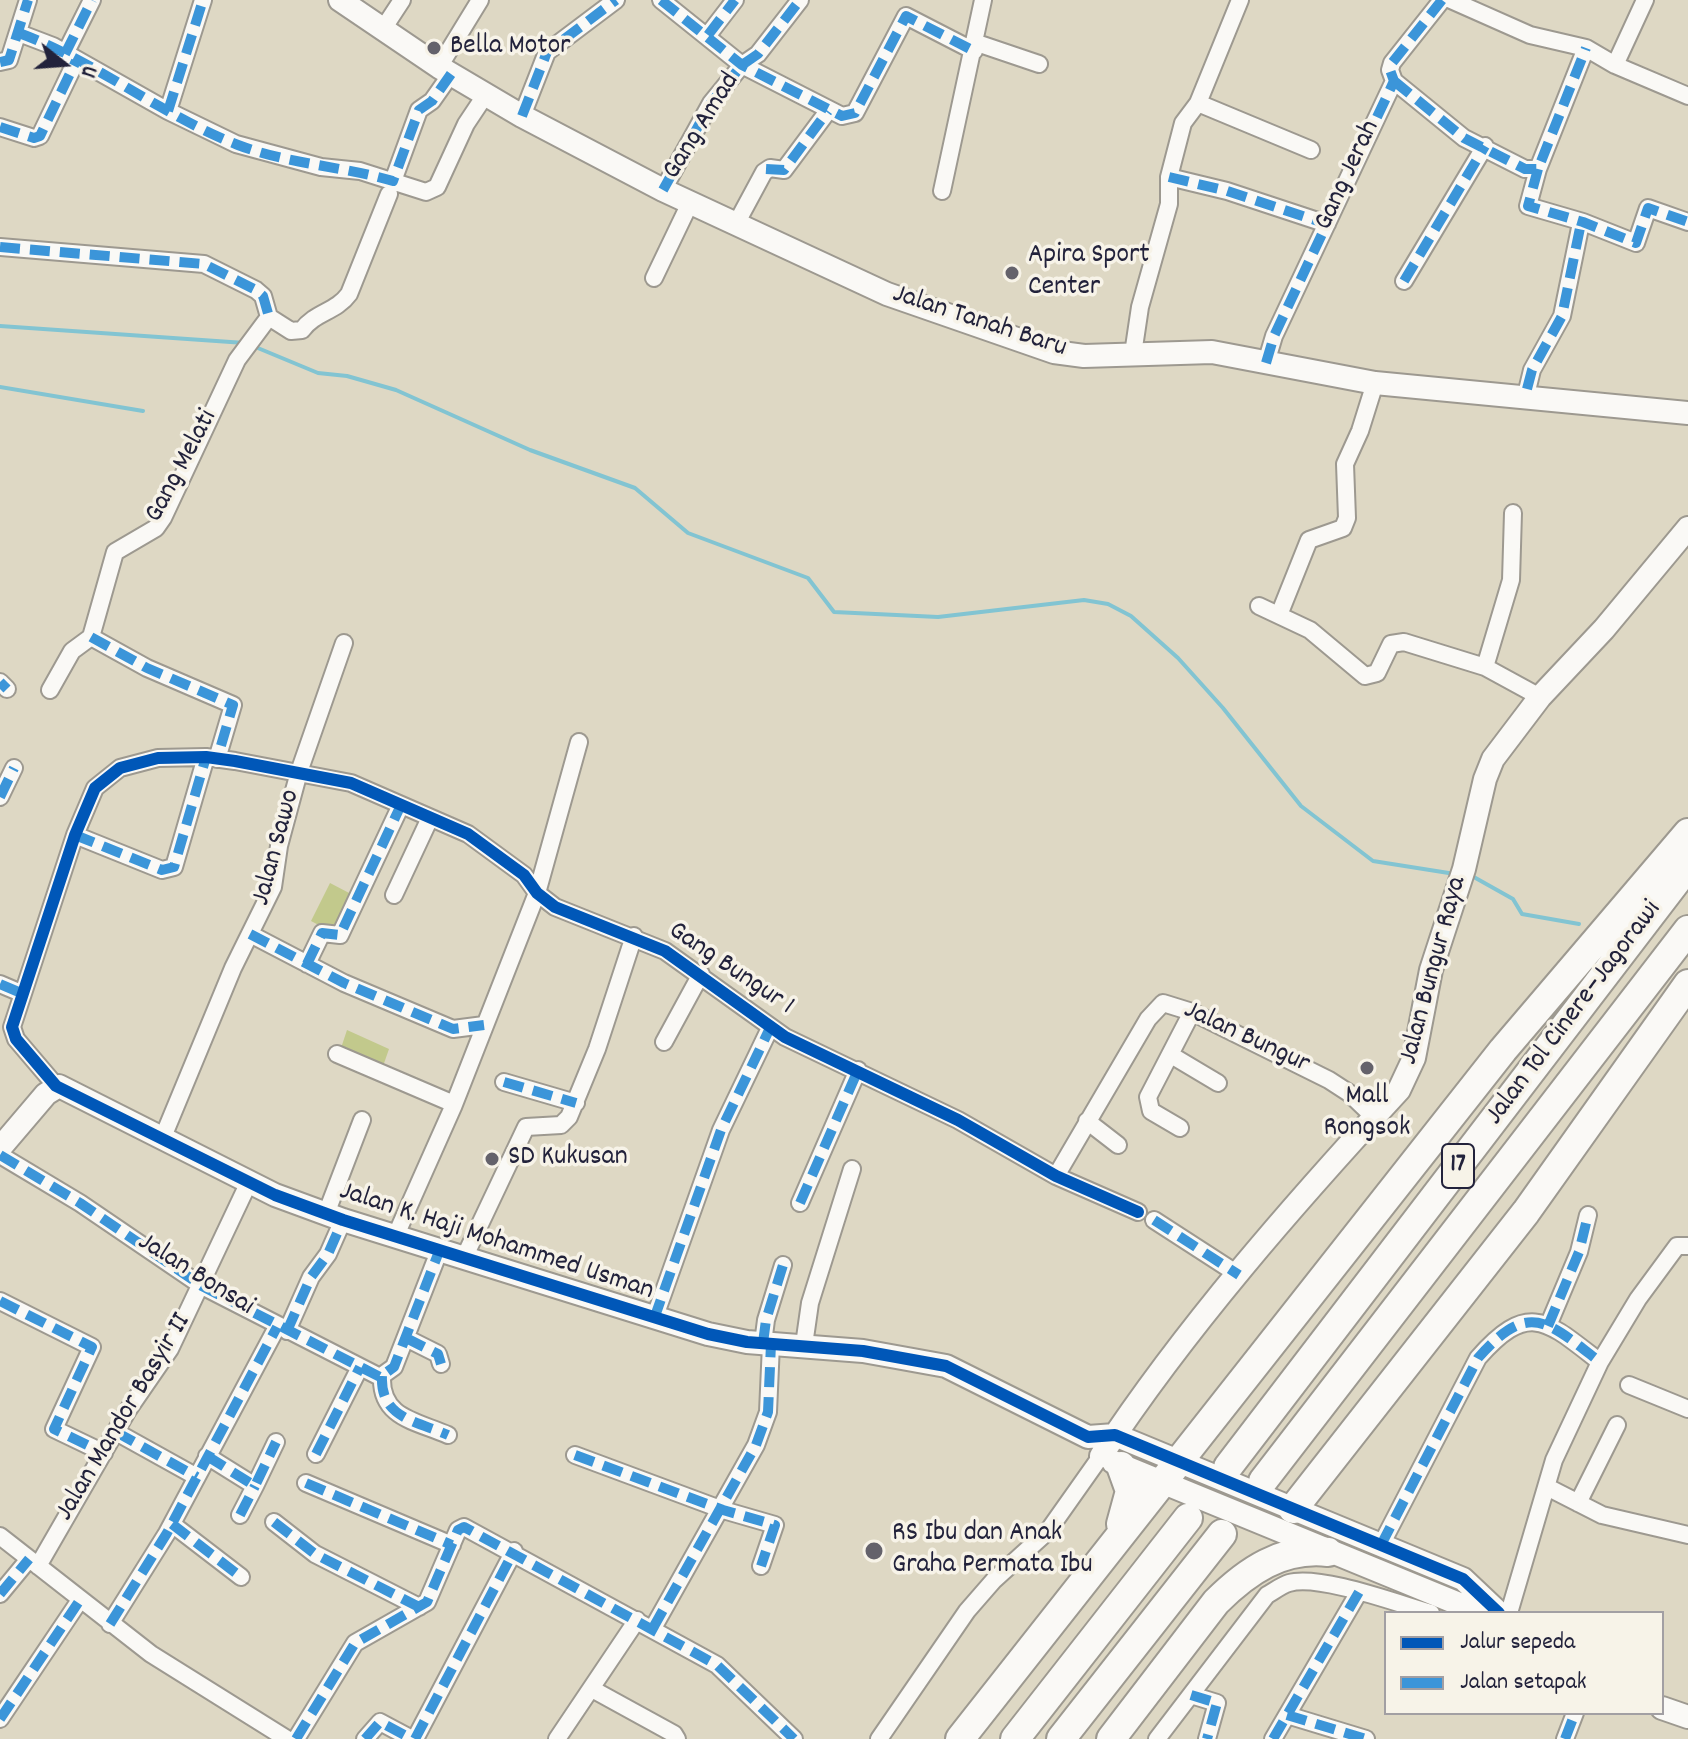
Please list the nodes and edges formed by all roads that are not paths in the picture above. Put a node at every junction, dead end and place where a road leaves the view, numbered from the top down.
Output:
1 (28, 0) edge
2 (92, 0) edge
3 (203, 0) edge
4 (340, 0) edge
5 (402, 0) edge
6 (480, 0) edge
7 (616, 0) edge
8 (661, 0) edge
9 (735, 0) edge
10 (800, 0) edge
11 (983, 0) edge
12 (1240, 0) edge
13 (1442, 0) edge
14 (1451, 0) edge
15 (1645, 0) edge
16 (364, 6) edge
17 (383, 29) junction
18 (19, 33) junction
19 (708, 35) junction
20 (974, 46) junction
21 (1586, 48) junction
22 (71, 58) junction
23 (0, 62) edge
24 (1039, 64) dead end
25 (742, 65) junction
26 (1615, 65) junction
27 (445, 74) junction
28 (1394, 81) junction
29 (1688, 96) edge
30 (483, 99) junction
31 (1198, 103) junction
32 (168, 111) junction
33 (828, 111) junction
34 (522, 116) junction
35 (0, 127) edge
36 (1485, 146) junction
37 (1311, 150) dead end
38 (1538, 169) junction
39 (1169, 177) junction
40 (391, 187) junction
41 (663, 190) junction
42 (942, 191) dead end
43 (687, 208) junction
44 (1688, 222) edge
45 (1581, 223) junction
46 (736, 224) junction
47 (1327, 224) junction
48 (0, 247) edge
49 (654, 278) dead end
50 (1404, 281) dead end
51 (269, 317) junction
52 (1133, 354) junction
53 (1266, 363) junction
54 (1374, 386) junction
55 (1525, 399) junction
56 (1688, 413) edge
57 (1513, 513) dead end
58 (1688, 528) edge
59 (1259, 606) dead end
60 (1279, 615) junction
61 (91, 637) junction
62 (344, 643) dead end
63 (1485, 667) junction
64 (50, 690) dead end
65 (1540, 697) junction
66 (579, 742) dead end
67 (211, 758) junction
68 (14, 768) dead end
69 (299, 772) junction
70 (0, 797) edge
71 (401, 805) junction
72 (430, 818) junction
73 (1688, 833) edge
74 (75, 835) junction
75 (1688, 866) edge
76 (537, 893) junction
77 (394, 895) dead end
78 (1688, 930) edge
79 (250, 934) junction
80 (634, 936) junction
81 (307, 964) junction
82 (701, 974) junction
83 (0, 984) edge
84 (1688, 984) edge
85 (21, 993) junction
86 (1192, 1012) junction
87 (484, 1025) junction
88 (770, 1028) junction
89 (6, 1032) edge
90 (664, 1042) dead end
91 (337, 1054) dead end
92 (1171, 1055) junction
93 (858, 1070) junction
94 (504, 1082) dead end
95 (1218, 1083) dead end
96 (56, 1086) junction
97 (576, 1103) junction
98 (454, 1104) junction
99 (1374, 1117) junction
100 (362, 1120) dead end
101 (1087, 1121) junction
102 (1180, 1128) dead end
103 (163, 1137) junction
104 (1118, 1145) dead end
105 (0, 1148) edge
106 (0, 1155) edge
107 (852, 1169) dead end
108 (1056, 1176) junction
109 (249, 1182) junction
110 (800, 1203) dead end
111 (1138, 1212) dead end
112 (1588, 1215) dead end
113 (335, 1217) junction
114 (1154, 1220) dead end
115 (396, 1235) junction
116 (1688, 1246) edge
117 (440, 1249) junction
118 (464, 1258) junction
119 (783, 1265) dead end
120 (1239, 1275) junction
121 (202, 1286) junction
122 (0, 1301) edge
123 (654, 1319) junction
124 (1548, 1326) junction
125 (282, 1329) junction
126 (406, 1338) junction
127 (767, 1343) junction
128 (804, 1345) junction
129 (1600, 1362) junction
130 (441, 1364) dead end
131 (360, 1367) junction
132 (388, 1372) junction
133 (1629, 1385) dead end
134 (1688, 1409) edge
135 (1617, 1425) dead end
136 (116, 1432) junction
137 (448, 1435) dead end
138 (1115, 1435) junction
139 (1088, 1437) junction
140 (276, 1442) dead end
141 (104, 1453) junction
142 (316, 1454) dead end
143 (575, 1455) dead end
144 (207, 1456) junction
145 (1111, 1461) junction
146 (1228, 1467) dead end
147 (1168, 1472) junction
148 (197, 1477) junction
149 (1263, 1481) dead end
150 (306, 1483) dead end
151 (255, 1486) junction
152 (1549, 1488) junction
153 (1578, 1503) junction
154 (1293, 1509) junction
155 (723, 1510) junction
156 (240, 1515) dead end
157 (1188, 1518) dead end
158 (274, 1522) dead end
159 (172, 1524) junction
160 (1222, 1534) dead end
161 (1688, 1535) edge
162 (0, 1536) edge
163 (1114, 1539) junction
164 (452, 1545) junction
165 (1381, 1545) junction
166 (514, 1551) junction
167 (1328, 1552) junction
168 (34, 1562) junction
169 (761, 1566) dead end
170 (241, 1577) dead end
171 (1463, 1579) junction
172 (1359, 1592) junction
173 (0, 1594) edge
174 (80, 1600) junction
175 (419, 1607) junction
176 (1451, 1608) edge
177 (1424, 1611) edge
178 (1497, 1611) edge
179 (1509, 1611) edge
180 (637, 1620) junction
181 (110, 1624) junction
182 (653, 1628) junction
183 (592, 1689) junction
184 (1191, 1695) junction
185 (1664, 1709) edge
186 (1287, 1715) junction
187 (1574, 1715) edge
188 (1688, 1717) edge
189 (0, 1719) edge
190 (287, 1739) edge
191 (296, 1739) edge
192 (365, 1739) edge
193 (414, 1739) edge
194 (557, 1739) edge
195 (677, 1739) edge
196 (794, 1739) edge
197 (879, 1739) edge
198 (960, 1739) edge
199 (1015, 1739) edge
200 (1061, 1739) edge
201 (1111, 1739) edge
202 (1157, 1739) edge
203 (1207, 1739) edge
204 (1273, 1739) edge
205 (1366, 1739) edge
206 (1565, 1739) edge

1 - 18 street
2 - 22 street
3 - 32 street
4 - 16 street, Jalan Tanah Baru
5 - 17 street
6 - 27 street
7 - 34 street
8 - 19 street
9 - 19 street
10 - 25 street, Gang Amad
11 - 20 street
12 - 31 street
13 - 28 street, Gang Jerah
14 - 21 street
15 - 26 street
16 - 17 street, Jalan Tanah Baru
17 - 27 street, Jalan Tanah Baru
18 - 22 street
18 - 23 street
19 - 25 street
20 - 24 street
20 - 33 street
20 - 42 street
21 - 26 street
21 - 38 street
22 - 32 street
22 - 35 street
25 - 33 street
25 - 41 street, Gang Amad
26 - 29 street
27 - 30 street, Jalan Tanah Baru
27 - 40 street
28 - 36 street
28 - 47 street, Gang Jerah
30 - 34 street, Jalan Tanah Baru
30 - 40 street
31 - 37 street
31 - 39 street
32 - 40 street
33 - 46 street
34 - 41 street, Jalan Tanah Baru
36 - 38 street
36 - 50 street
38 - 45 street
39 - 47 street
39 - 52 street
40 - 51 street
41 - 43 street, Jalan Tanah Baru
43 - 46 street, Jalan Tanah Baru
43 - 49 street
44 - 45 street
45 - 55 street
46 - 52 street, Jalan Tanah Baru
47 - 53 street, Gang Jerah
48 - 51 street
51 - 61 street, Gang Melati
52 - 53 street, Jalan Tanah Baru
53 - 54 street, Jalan Tanah Baru
54 - 55 street, Jalan Tanah Baru
54 - 60 street
55 - 56 street, Jalan Tanah Baru
57 - 63 street
58 - 65 street, Jalan Bungur Raya
59 - 60 street
60 - 63 street
61 - 64 street, Gang Melati
61 - 67 street
62 - 69 street, Jalan Sawo
63 - 65 street
65 - 99 street, Jalan Bungur Raya
66 - 76 street
67 - 69 street, Gang Bungur 1
67 - 74 street, Gang Bungur 1
67 - 74 street
68 - 70 street
69 - 71 street, Gang Bungur 1
69 - 79 street, Jalan Sawo
71 - 72 street, Gang Bungur 1
71 - 81 street
72 - 76 street, Gang Bungur 1
72 - 77 street
73 - 147 highway
74 - 85 street
75 - 146 highway, Jalan Tol Cinere–Jagorawi / 17
76 - 80 street, Gang Bungur 1
76 - 87 street
78 - 149 highway, Jalan Tol Cinere–Jagorawi / 17
79 - 81 street
79 - 103 street, Jalan Sawo
80 - 82 street, Gang Bungur 1
80 - 97 street
81 - 87 street
82 - 88 street, Gang Bungur 1
82 - 90 street
83 - 85 street
84 - 154 highway
85 - 89 street
86 - 92 street
86 - 99 street, Jalan Bungur
86 - 101 street, Jalan Bungur
87 - 98 street
88 - 93 street, Gang Bungur 1
88 - 123 street
89 - 96 street
91 - 98 street
92 - 95 street
92 - 102 street
93 - 108 street, Gang Bungur 1
93 - 110 street
94 - 97 street
96 - 103 street, Jalan K. Haji Mohammed Usman
96 - 105 street
97 - 118 street
98 - 115 street
99 - 120 street, Jalan Bungur Raya
100 - 113 street
101 - 104 street
101 - 108 street, Jalan Bungur
103 - 109 street, Jalan K. Haji Mohammed Usman
106 - 121 street, Jalan Bonsai
107 - 128 street
108 - 111 street, Gang Bungur 1
109 - 113 street, Jalan K. Haji Mohammed Usman
109 - 121 street, Jalan Mandor Basyir II
112 - 124 street
113 - 115 street, Jalan K. Haji Mohammed Usman
113 - 125 street
114 - 120 street
115 - 117 street, Jalan K. Haji Mohammed Usman
116 - 129 street
117 - 118 street, Jalan K. Haji Mohammed Usman
117 - 126 street
118 - 123 street, Jalan K. Haji Mohammed Usman
119 - 127 street
120 - 138 street, Jalan Bungur Raya
121 - 125 street, Jalan Bonsai
121 - 136 street, Jalan Mandor Basyir II
122 - 141 street
123 - 127 street, Jalan K. Haji Mohammed Usman
124 - 129 street
124 - 165 street
125 - 131 street, Jalan Bonsai
125 - 144 street
126 - 130 street
126 - 132 street
127 - 128 street, Jalan K. Haji Mohammed Usman
127 - 155 street
128 - 139 street, Jalan K. Haji Mohammed Usman
129 - 152 street
131 - 132 street, Jalan Bonsai
131 - 142 street
132 - 137 street
133 - 134 street
135 - 153 street
136 - 141 street, Jalan Mandor Basyir II
136 - 148 street
138 - 139 street
138 - 145 street, Jalan Bungur Raya
138 - 147 street
139 - 145 street
140 - 151 street
141 - 168 street, Jalan Mandor Basyir II
143 - 155 street
144 - 148 street
144 - 151 street
145 - 147 street
145 - 163 highway
145 - 197 street
147 - 154 street
147 - 163 highway
147 - 167 street
148 - 159 street
150 - 164 street
151 - 156 street
152 - 153 street
152 - 179 street
153 - 161 street
154 - 165 street
155 - 169 street
155 - 182 street
157 - 199 highway
158 - 175 street
159 - 170 street
159 - 181 street
160 - 200 highway
162 - 168 street
163 - 198 highway
164 - 166 street
164 - 175 street
165 - 171 street
166 - 180 street
166 - 193 street
167 - 176 street
167 - 201 highway
168 - 173 street, Jalan Mandor Basyir II
168 - 174 street
171 - 176 street
171 - 178 street
172 - 177 street
172 - 184 street
172 - 186 street
174 - 181 street
174 - 189 street
175 - 191 street
180 - 182 street
180 - 183 street
181 - 190 street
182 - 196 street
183 - 194 street
183 - 195 street
184 - 202 street
184 - 203 street
185 - 188 street
186 - 204 street
186 - 205 street
187 - 206 street
192 - 193 street

